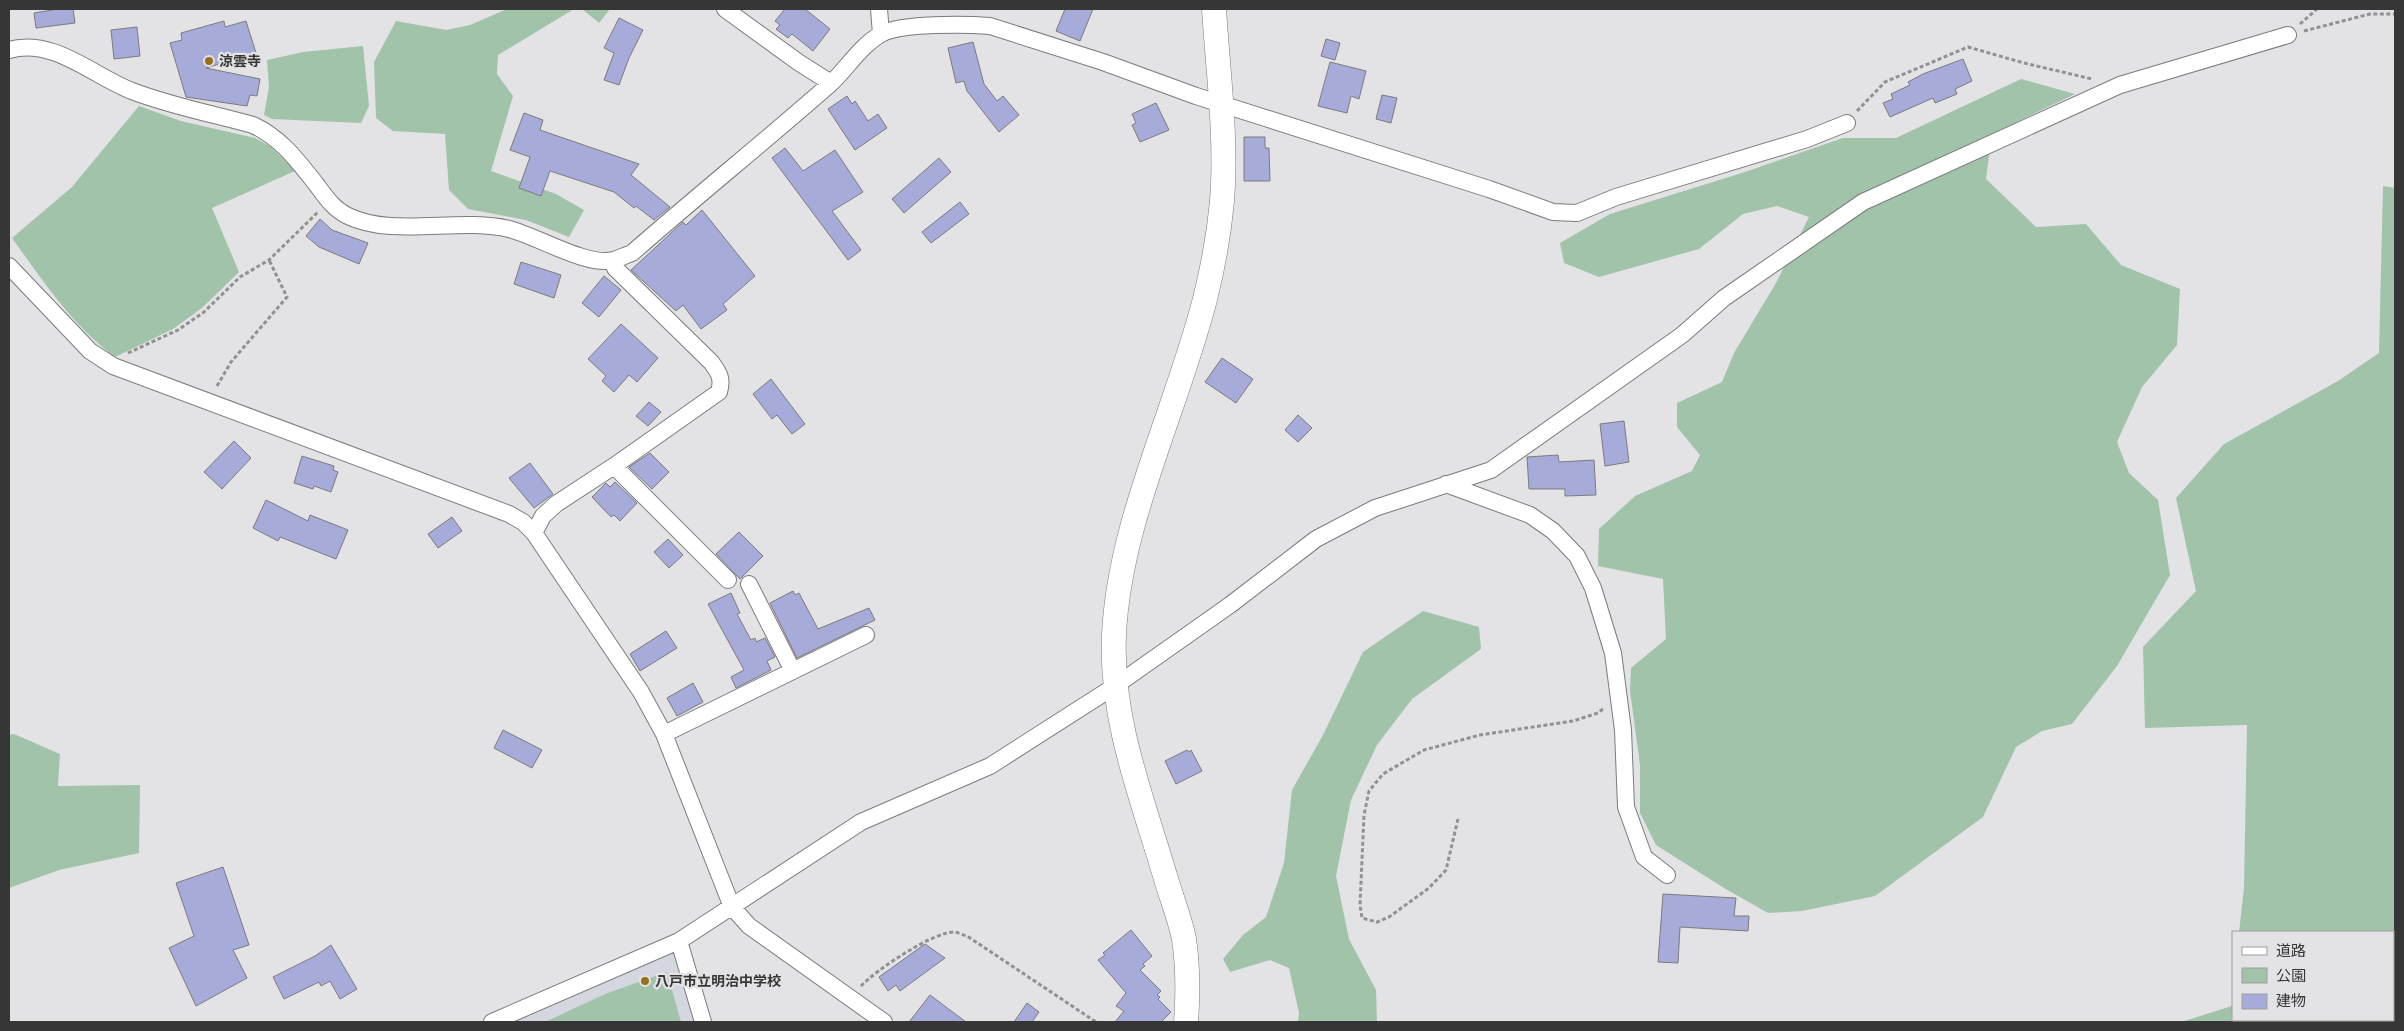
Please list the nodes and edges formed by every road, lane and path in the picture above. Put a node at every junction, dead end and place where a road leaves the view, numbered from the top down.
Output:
1 (725, 9) edge
2 (879, 9) edge
3 (1214, 9) edge
4 (2317, 9) edge
5 (2395, 14) edge
6 (881, 34) junction
7 (2288, 35) junction
8 (9, 50) edge
9 (831, 83) junction
10 (2120, 85) junction
11 (1220, 104) junction
12 (1847, 123) joint
13 (331, 203) junction
14 (269, 260) junction
15 (613, 260) junction
16 (9, 266) edge
17 (113, 366) junction
18 (207, 402) junction
19 (614, 466) junction
20 (1446, 484) junction
21 (534, 533) junction
22 (728, 580) dead end
23 (749, 584) dead end
24 (866, 635) dead end
25 (793, 671) junction
26 (1115, 686) junction
27 (1619, 698) junction
28 (664, 734) junction
29 (1458, 819) dead end
30 (1668, 875) dead end
31 (732, 908) junction
32 (679, 941) junction
33 (848, 999) junction
34 (492, 1022) edge
35 (703, 1022) edge
36 (884, 1022) edge
37 (1096, 1022) edge
38 (1186, 1022) edge

1 - 9 street
2 - 6 street
3 - 11 street
4 - 7 path
5 - 7 path
6 - 9 street
6 - 11 street
7 - 10 street
8 - 13 street
9 - 15 street
10 - 12 path
10 - 20 street
11 - 12 street
11 - 26 street
13 - 14 path
13 - 15 street
14 - 17 path
14 - 18 path
15 - 19 street
16 - 17 street
17 - 18 street
18 - 21 street
19 - 21 street
19 - 22 street
20 - 26 street
20 - 27 street
21 - 28 street
23 - 25 street
24 - 25 street
25 - 28 street
26 - 31 street
26 - 38 street
27 - 29 path
27 - 30 street
28 - 31 street
31 - 32 street
31 - 33 street
32 - 34 street
32 - 35 street
33 - 36 street
33 - 37 path

